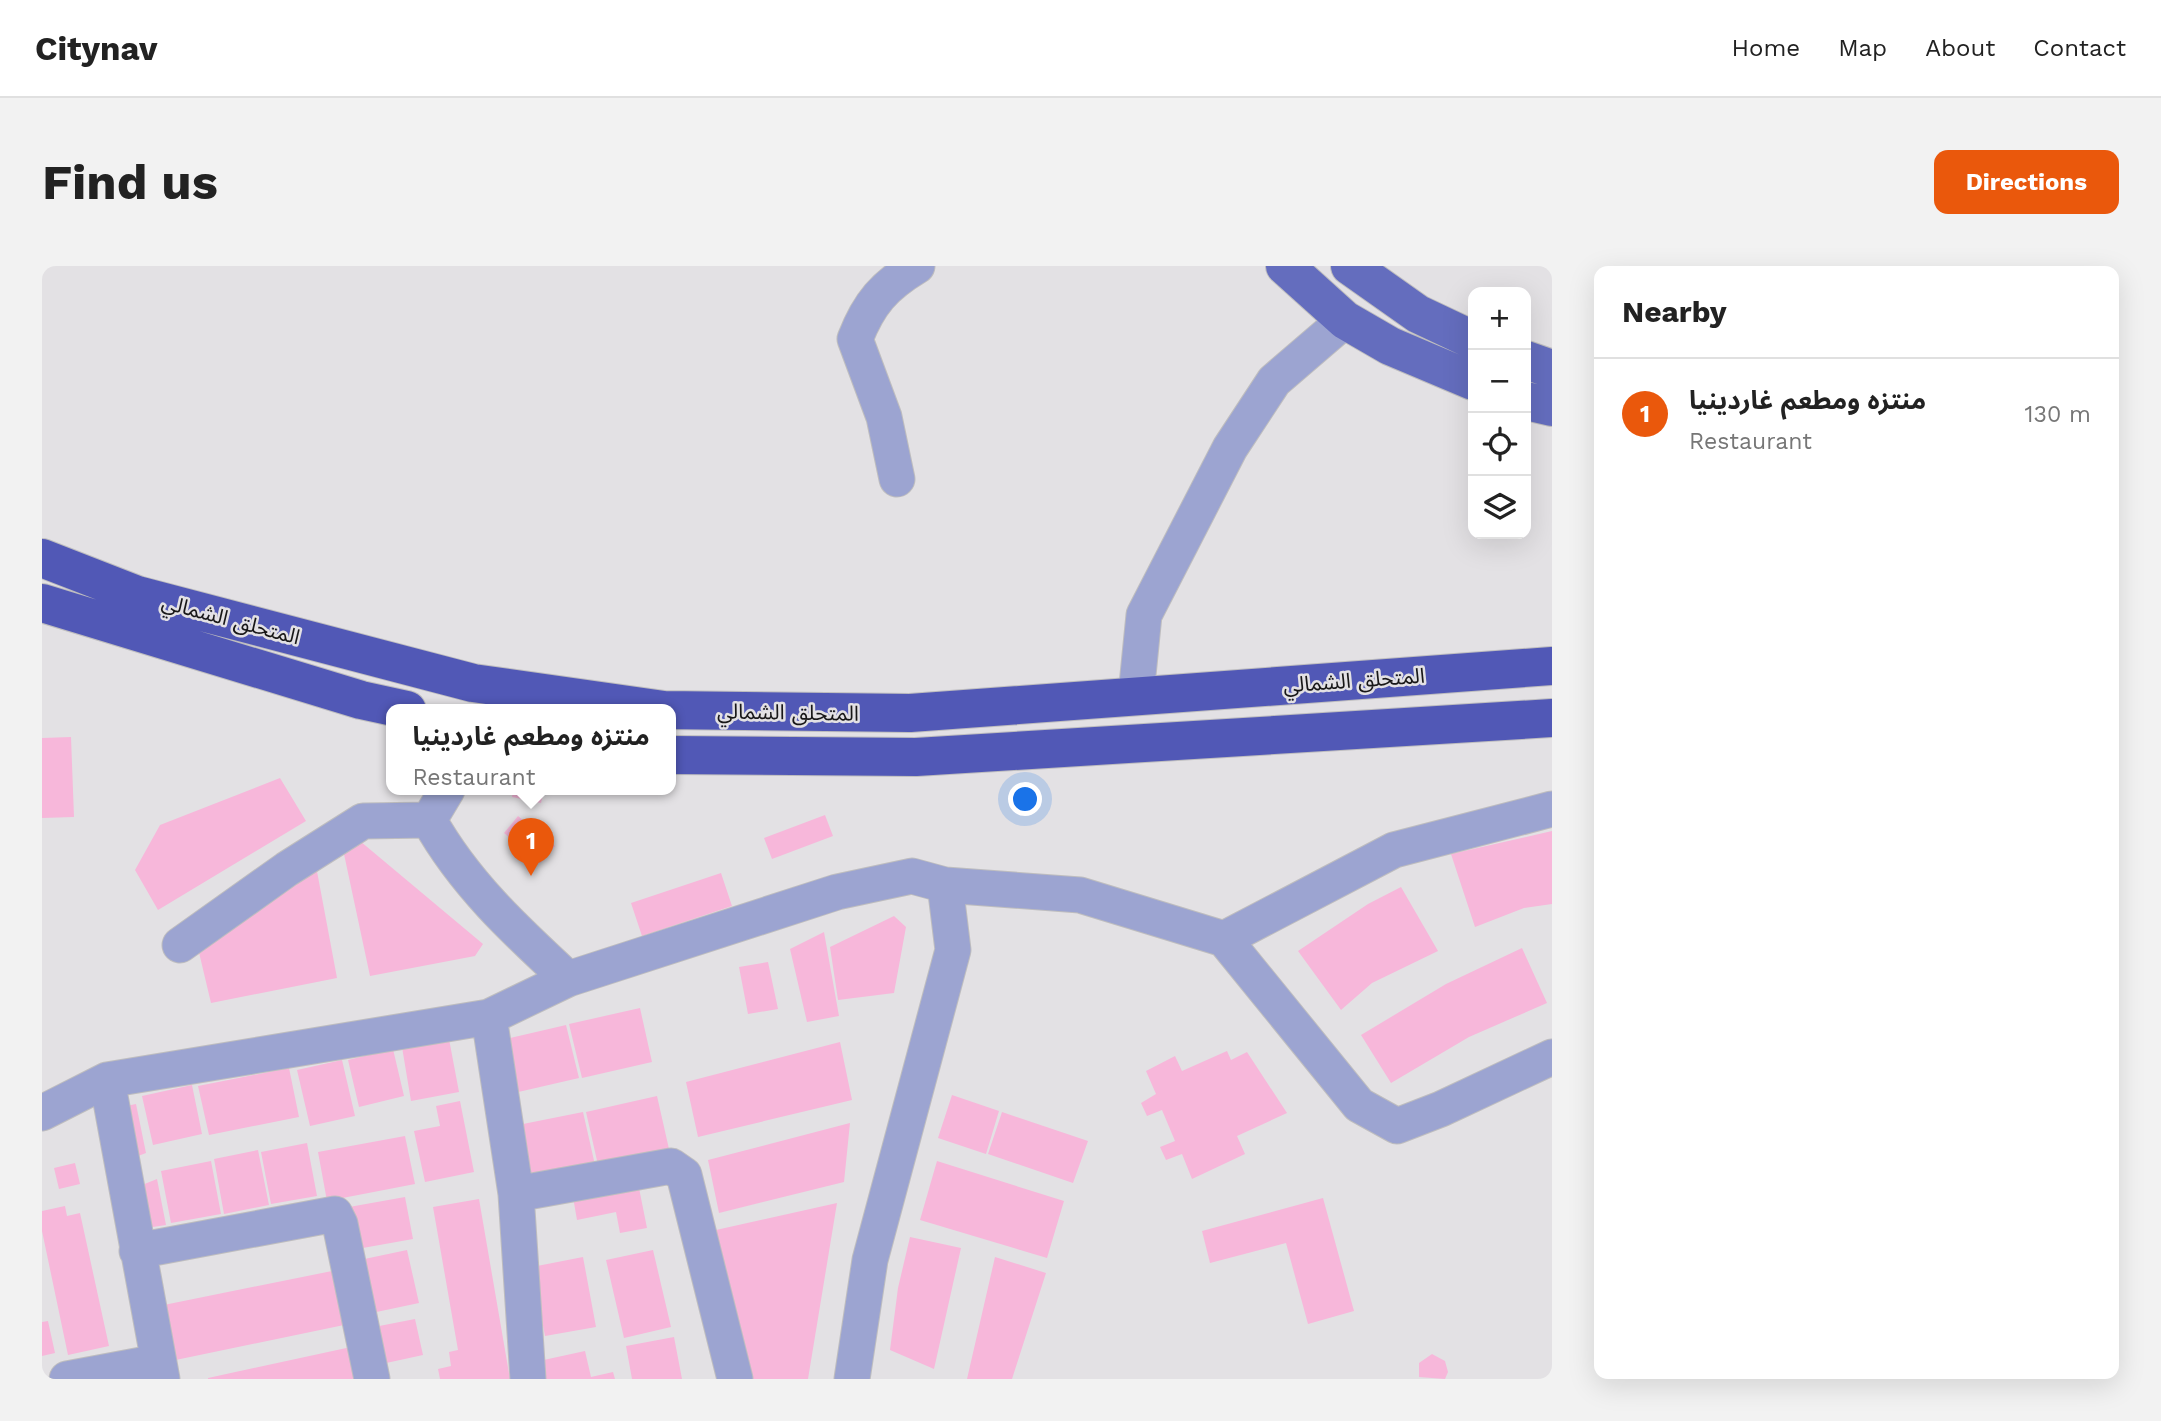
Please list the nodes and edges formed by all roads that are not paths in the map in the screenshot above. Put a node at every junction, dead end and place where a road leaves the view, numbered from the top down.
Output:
1 (917, 266) edge
2 (1286, 266) edge
3 (1350, 266) edge
4 (1346, 320) junction
5 (1468, 338) edge
6 (1531, 362) edge
7 (1552, 369) edge
8 (1468, 379) edge
9 (1531, 402) edge
10 (1552, 407) edge
11 (897, 479) dead end
12 (42, 558) edge
13 (42, 603) edge
14 (1552, 666) edge
15 (1136, 695) junction
16 (622, 704) edge
17 (386, 705) edge
18 (676, 710) edge
19 (1552, 718) edge
20 (676, 755) edge
21 (444, 795) edge
22 (1552, 809) edge
23 (429, 820) junction
24 (945, 885) junction
25 (1224, 939) junction
26 (180, 945) dead end
27 (568, 979) junction
28 (489, 1017) junction
29 (1552, 1057) edge
30 (107, 1080) junction
31 (42, 1113) edge
32 (516, 1194) junction
33 (136, 1251) junction
34 (160, 1370) edge
35 (67, 1379) edge
36 (372, 1379) edge
37 (528, 1379) edge
38 (734, 1379) edge
39 (852, 1379) edge

1 - 11 street
2 - 4 main road
3 - 5 main road
4 - 8 main road
4 - 15 street
6 - 7 main road
9 - 10 main road
12 - 16 highway, المتحلق الشمالي
13 - 17 highway, المتحلق الشمالي
14 - 15 highway, المتحلق الشمالي
15 - 18 highway, المتحلق الشمالي
19 - 20 highway, المتحلق الشمالي
21 - 23 street
22 - 25 street
23 - 26 street
23 - 27 street
24 - 25 street
24 - 27 street
24 - 39 street
25 - 29 street
27 - 28 street
28 - 30 street
28 - 32 street
30 - 31 street
30 - 33 street
32 - 37 street
32 - 38 street
33 - 34 street
33 - 36 street
34 - 35 street

